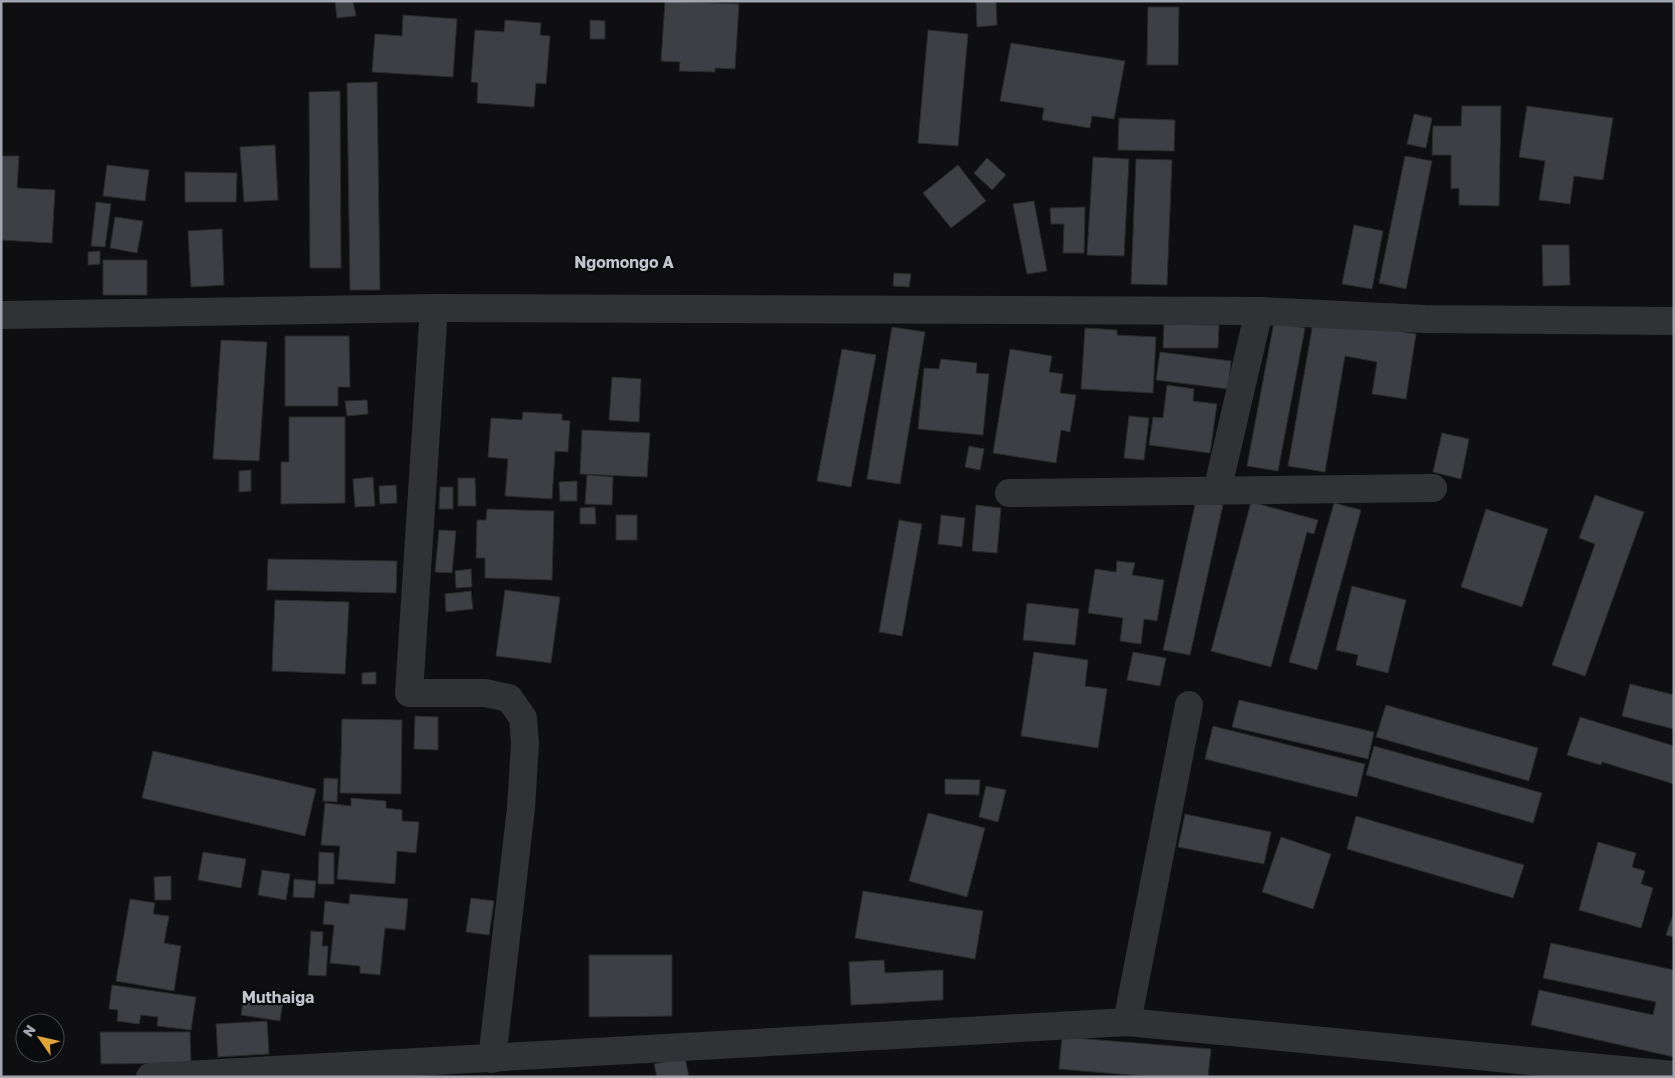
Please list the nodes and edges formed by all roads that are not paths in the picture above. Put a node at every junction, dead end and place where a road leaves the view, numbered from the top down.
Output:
1 (434, 308) junction
2 (1259, 311) junction
3 (1, 315) edge
4 (1674, 321) edge
5 (1434, 488) dead end
6 (1217, 491) junction
7 (1009, 493) dead end
8 (1189, 705) dead end
9 (1127, 1022) junction
10 (492, 1059) junction
11 (1674, 1076) edge
12 (150, 1077) edge

1 - 2 street
1 - 3 street
1 - 10 street
2 - 4 street
2 - 6 street
5 - 6 street
6 - 7 street
8 - 9 street
9 - 10 street
9 - 11 street
10 - 12 street

